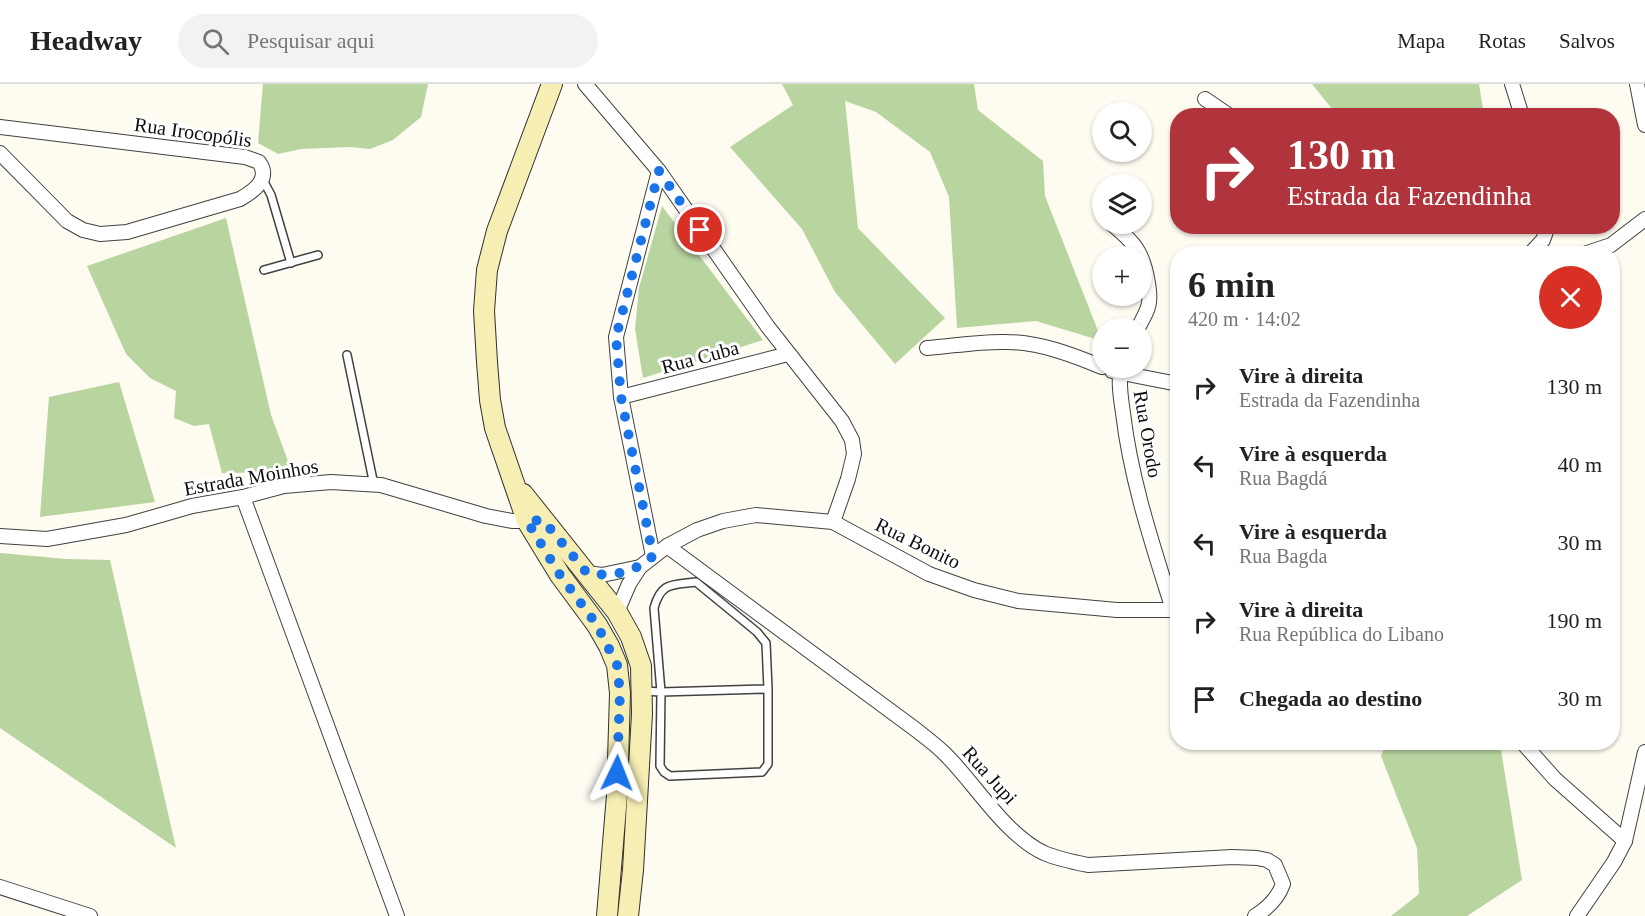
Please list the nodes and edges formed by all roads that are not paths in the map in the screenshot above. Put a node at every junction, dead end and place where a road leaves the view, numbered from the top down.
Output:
1 (552, 84) edge
2 (566, 84) edge
3 (585, 84) edge
4 (1512, 84) edge
5 (1637, 84) edge
6 (1205, 99) dead end
7 (546, 104) junction
8 (1218, 108) edge
9 (1520, 108) edge
10 (1645, 125) edge
11 (0, 127) edge
12 (0, 153) edge
13 (659, 171) junction
14 (263, 180) junction
15 (1645, 219) edge
16 (1124, 234) edge
17 (1608, 246) edge
18 (318, 255) dead end
19 (291, 263) junction
20 (264, 270) dead end
21 (1143, 318) edge
22 (927, 348) dead end
23 (788, 354) junction
24 (346, 355) dead end
25 (1092, 363) edge
26 (1121, 378) edge
27 (1151, 378) edge
28 (1170, 382) edge
29 (621, 397) junction
30 (374, 485) junction
31 (243, 497) junction
32 (535, 520) junction
33 (833, 522) junction
34 (0, 536) edge
35 (667, 546) junction
36 (653, 556) junction
37 (640, 567) junction
38 (587, 573) junction
39 (1170, 596) edge
40 (1170, 610) edge
41 (617, 612) junction
42 (768, 689) junction
43 (652, 692) junction
44 (1529, 750) edge
45 (1645, 752) edge
46 (1625, 841) junction
47 (0, 887) edge
48 (1584, 913) edge
49 (90, 916) edge
50 (397, 916) edge
51 (607, 916) edge
52 (628, 916) edge
53 (1255, 916) edge

1 - 7 main road
2 - 7 main road
3 - 13 street
4 - 9 street
5 - 10 street
6 - 8 street
7 - 32 main road
11 - 14 street, Rua Irocopólis
12 - 14 street
13 - 23 street
13 - 29 street
14 - 19 lane
15 - 17 street
16 - 21 street
18 - 19 lane
19 - 20 lane
22 - 25 street
23 - 29 street, Rua Cuba
23 - 33 street
24 - 30 lane
26 - 39 street, Rua Orodo
27 - 28 street
29 - 36 street
30 - 31 street, Estrada Moinhos
30 - 32 street, Estrada Moinhos
31 - 34 street, Estrada Moinhos
31 - 50 street
32 - 38 main road
32 - 51 main road
33 - 35 street, Rua Bonito
33 - 40 street, Rua Bonito
35 - 36 street, Rua Bonito
35 - 53 street, Rua Jupi
36 - 37 street, Rua Bonito
37 - 38 street
37 - 41 street
38 - 41 main road
41 - 43 main road
42 - 43 lane
42 - 43 lane
42 - 43 lane
43 - 52 main road
44 - 46 street
45 - 46 street
46 - 48 street
47 - 49 street

